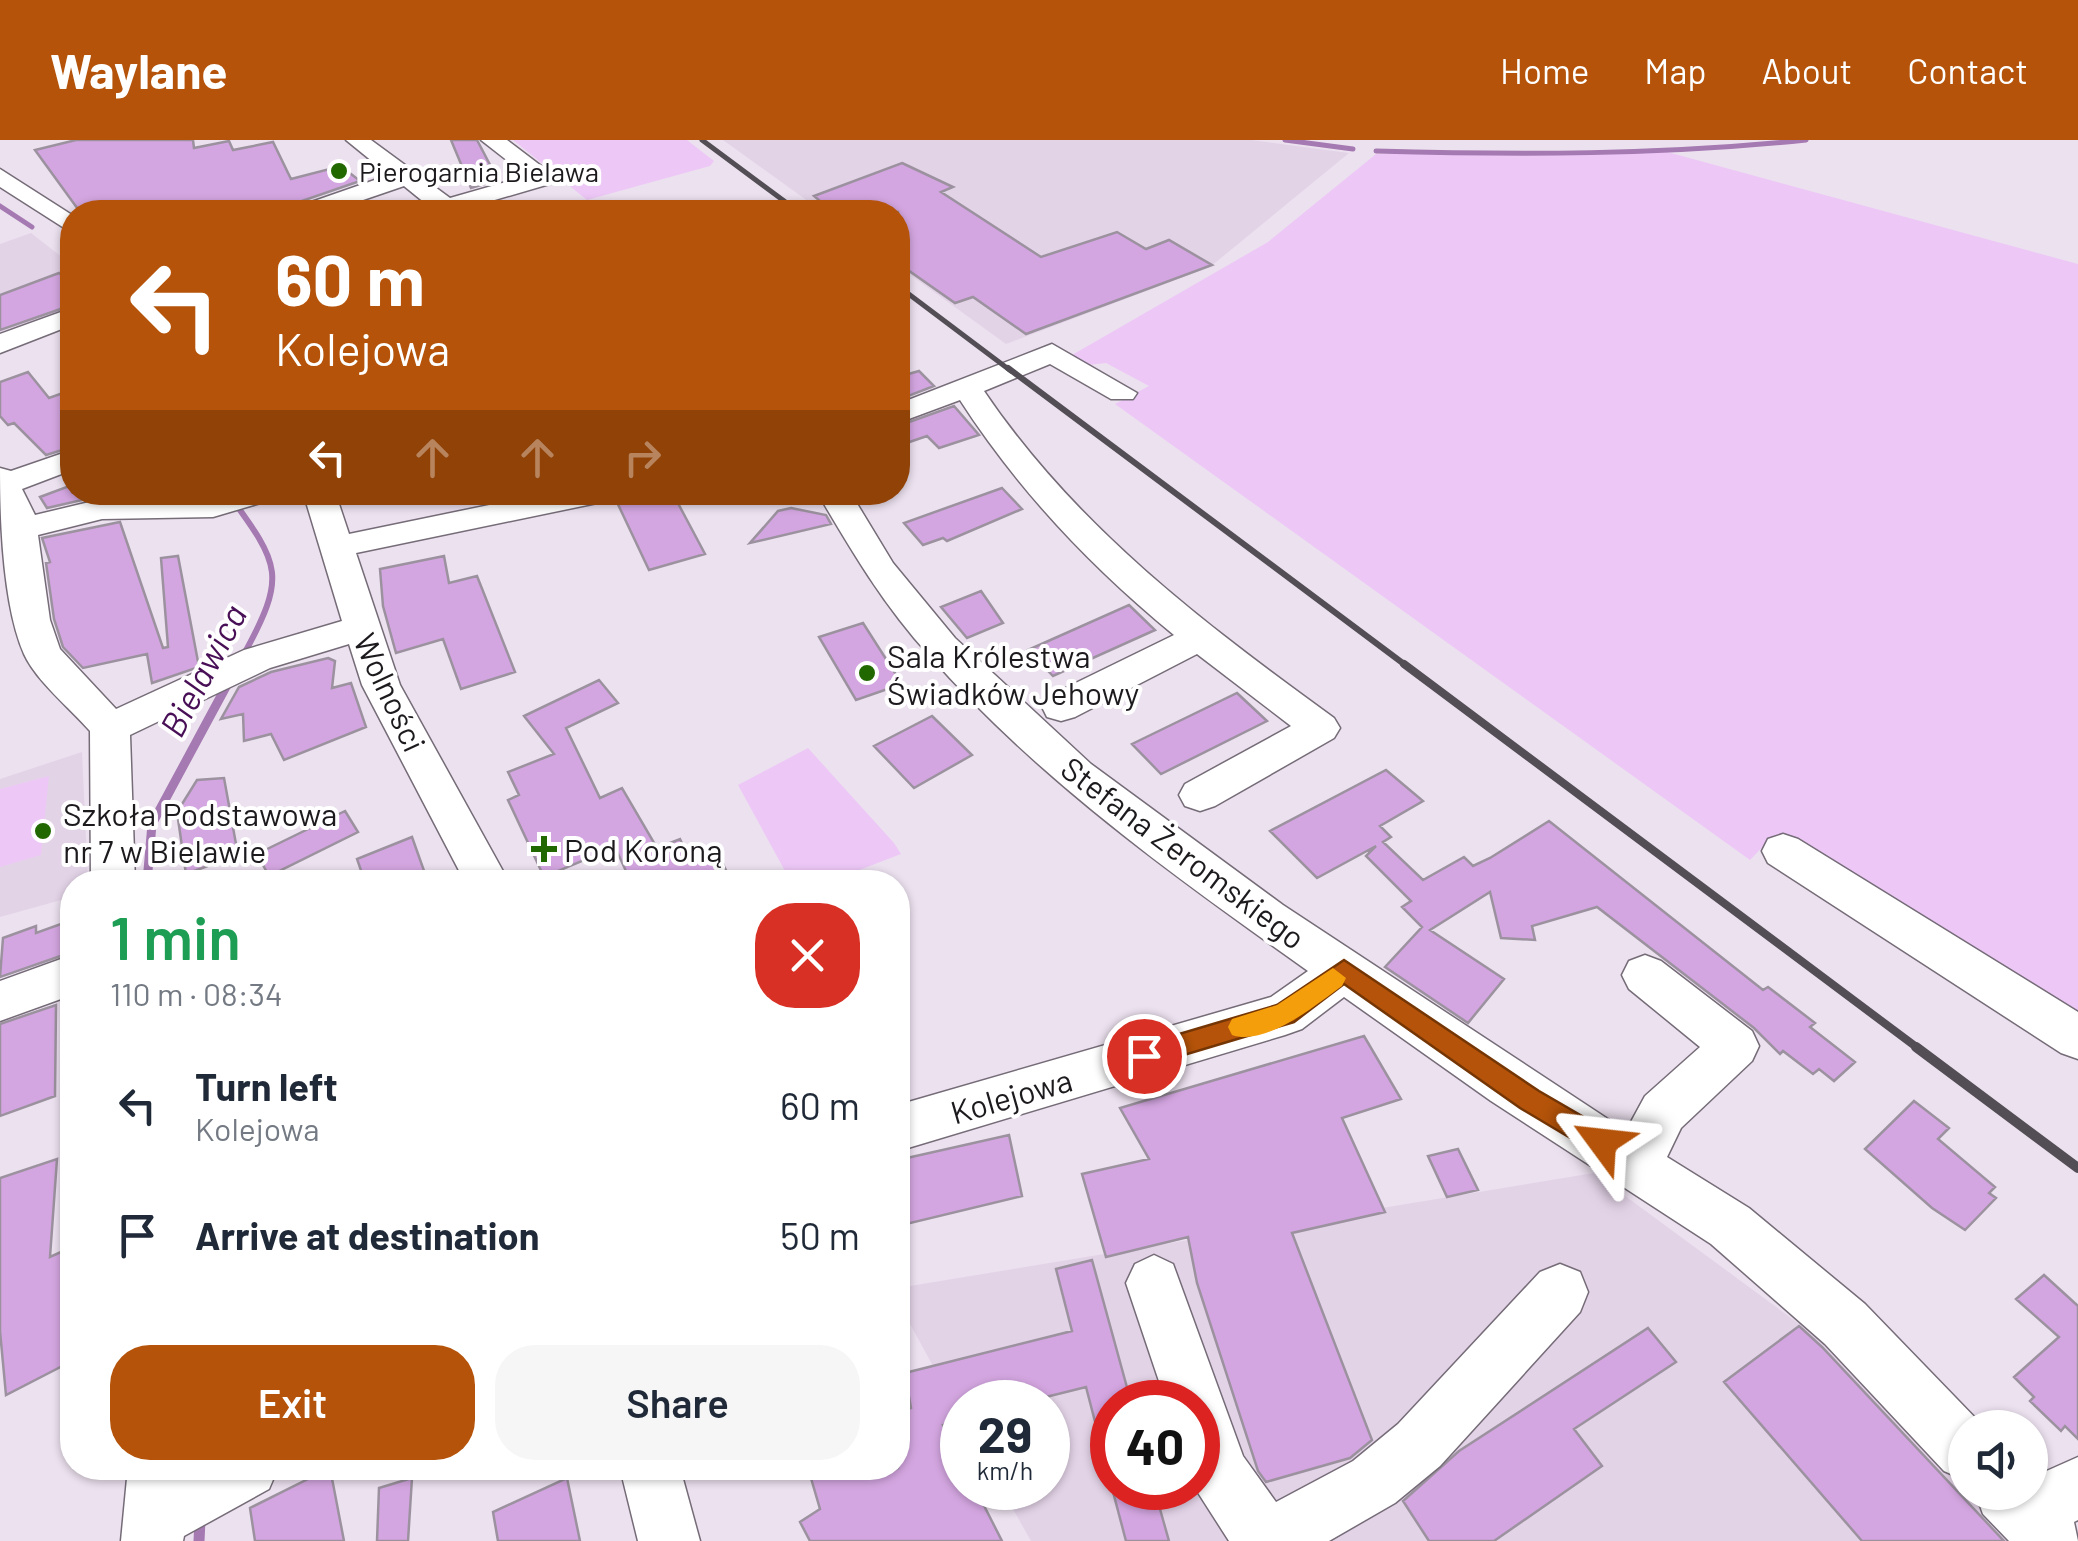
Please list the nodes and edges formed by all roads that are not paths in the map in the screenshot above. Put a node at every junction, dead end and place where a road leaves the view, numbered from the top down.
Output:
1 (358, 140) edge
2 (492, 140) edge
3 (0, 176) edge
4 (404, 178) junction
5 (341, 200) edge
6 (436, 200) edge
7 (479, 200) edge
8 (60, 218) edge
9 (60, 321) edge
10 (0, 344) edge
11 (967, 388) junction
12 (1122, 392) dead end
13 (910, 409) edge
14 (60, 463) edge
15 (2, 482) edge
16 (220, 505) edge
17 (322, 505) edge
18 (539, 505) edge
19 (841, 505) edge
20 (20, 529) junction
21 (336, 547) junction
22 (360, 628) junction
23 (1198, 638) junction
24 (1060, 707) dead end
25 (110, 728) junction
26 (1200, 794) dead end
27 (1783, 851) dead end
28 (113, 870) edge
29 (480, 870) edge
30 (1344, 970) junction
31 (1645, 975) dead end
32 (60, 979) edge
33 (0, 1001) edge
34 (2078, 1038) edge
35 (910, 1124) edge
36 (1636, 1164) junction
37 (1154, 1284) dead end
38 (1560, 1292) dead end
39 (1187, 1380) edge
40 (1948, 1433) edge
41 (1220, 1473) edge
42 (221, 1480) edge
43 (653, 1480) edge
44 (155, 1509) edge
45 (669, 1541) edge
46 (1267, 1541) edge

1 - 4 street
2 - 7 street
3 - 8 street
4 - 5 street
4 - 6 street
9 - 10 street
11 - 12 street
11 - 13 street
11 - 23 street
14 - 15 street
15 - 20 street
16 - 20 street
17 - 21 street, Wolności
18 - 21 street
19 - 30 street, Stefana Żeromskiego
20 - 25 street
21 - 22 street, Wolności
22 - 25 street
22 - 29 street, Wolności
23 - 24 street
23 - 26 street
25 - 28 street
27 - 34 street
30 - 35 street, Kolejowa
30 - 36 street, Stefana Żeromskiego
31 - 36 street
32 - 33 street
36 - 40 street, Stefana Żeromskiego
37 - 39 street
38 - 46 street
41 - 46 street
42 - 44 street
43 - 45 street

